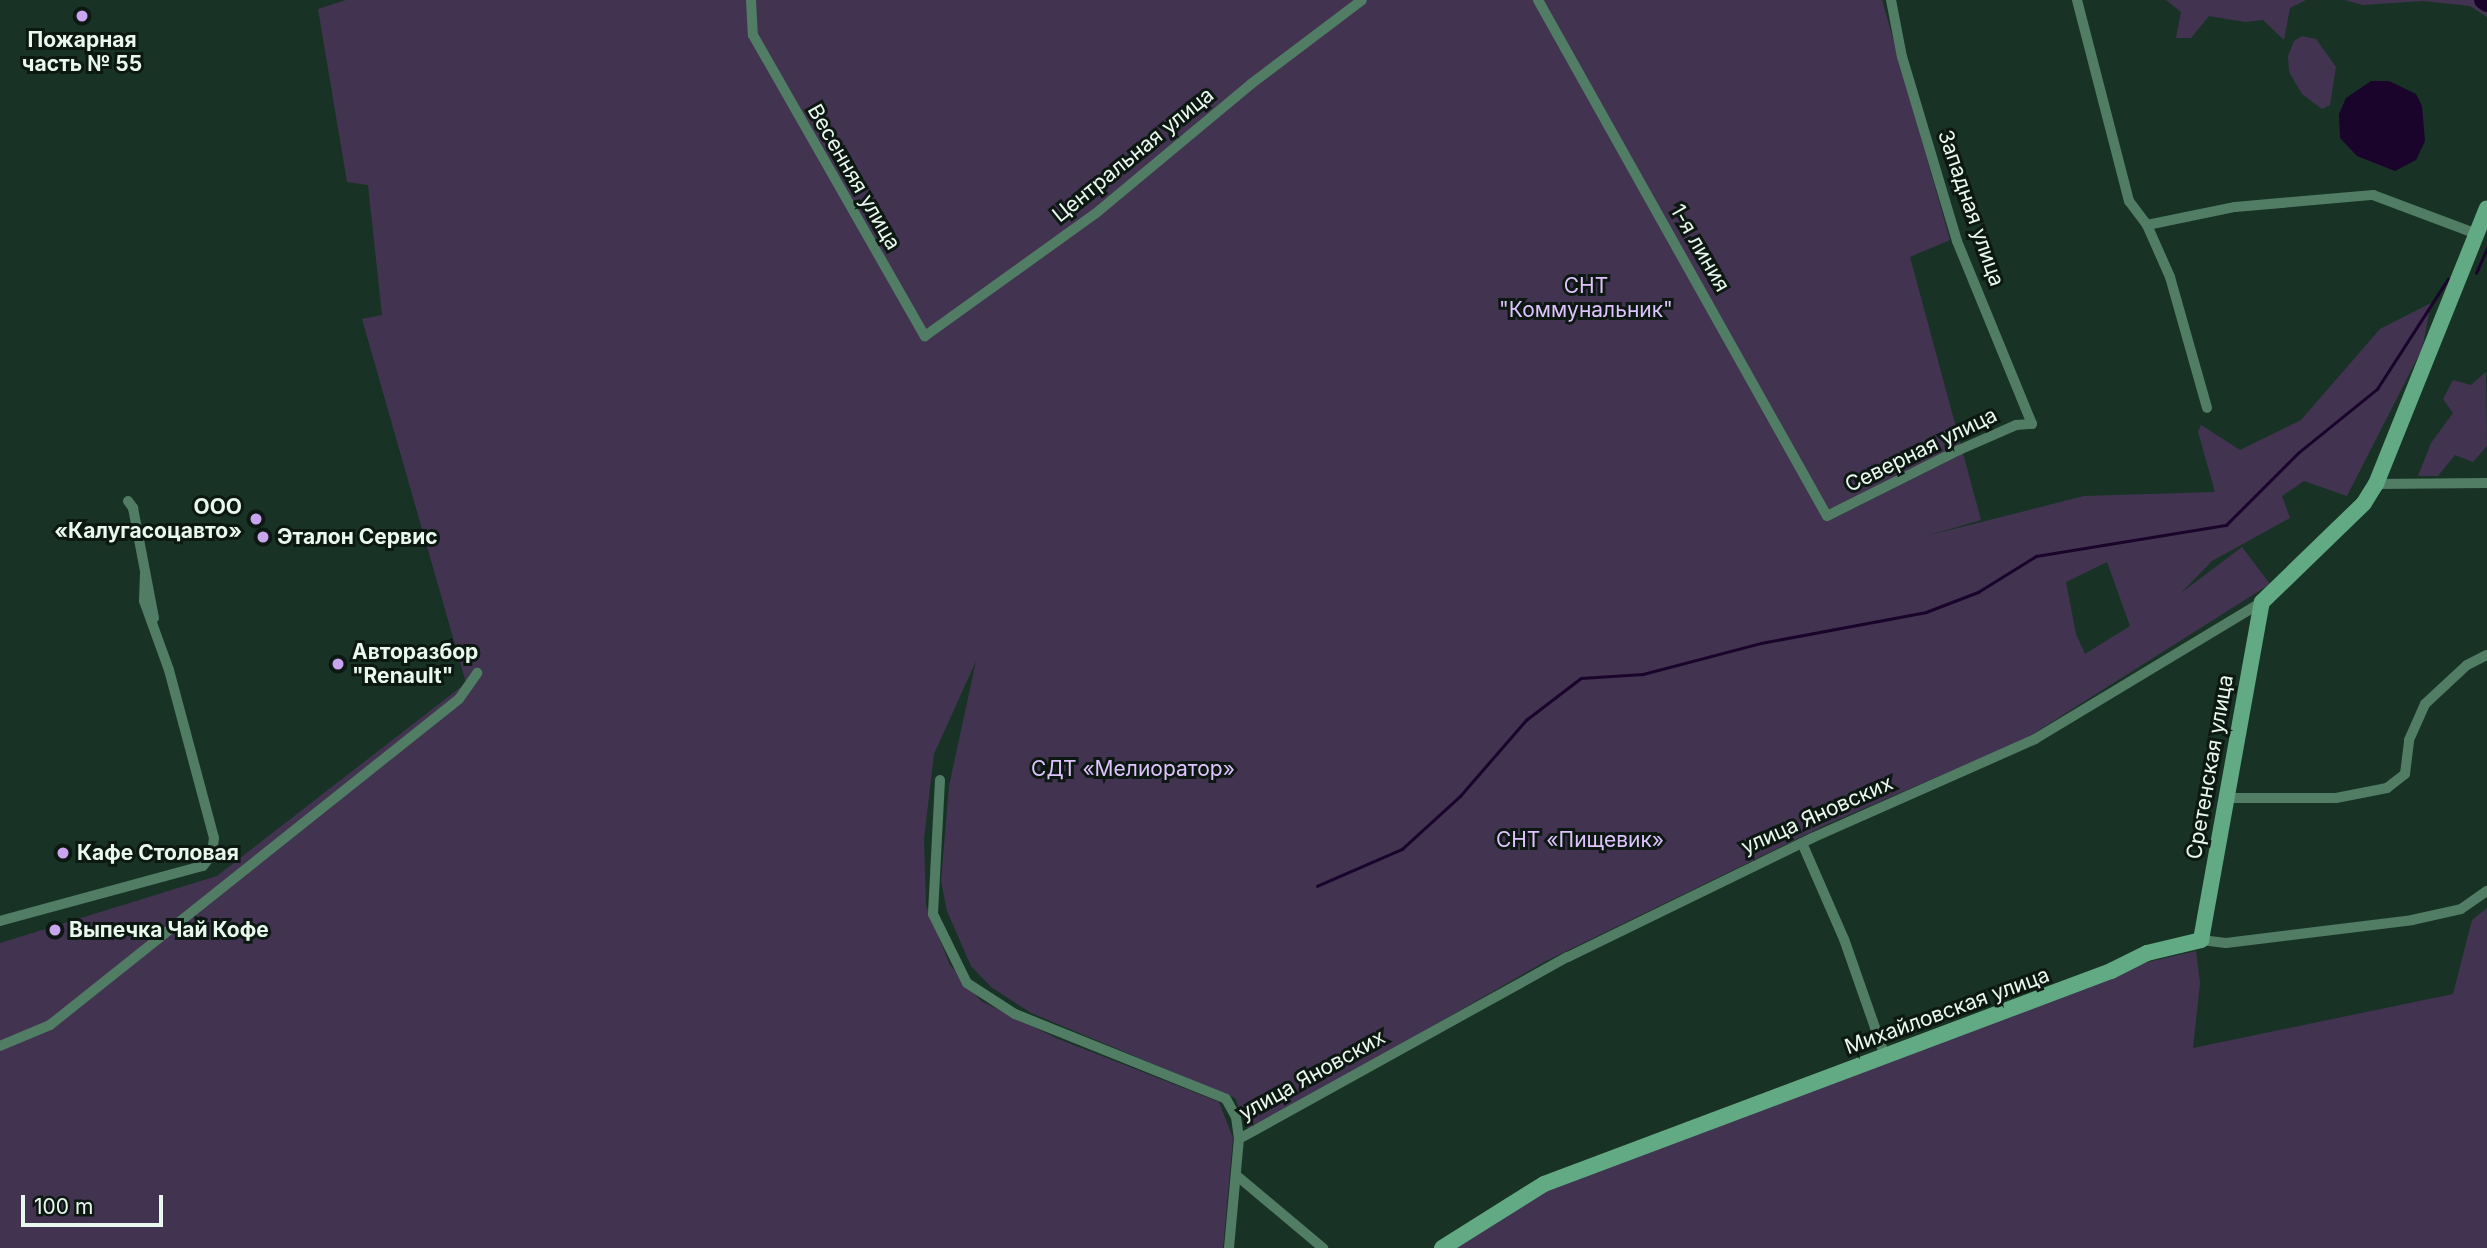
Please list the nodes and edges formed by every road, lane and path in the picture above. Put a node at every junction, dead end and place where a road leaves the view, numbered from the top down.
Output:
1 (751, 0) edge
2 (1362, 0) edge
3 (1538, 0) edge
4 (1891, 0) edge
5 (2077, 0) edge
6 (2487, 208) edge
7 (2147, 225) junction
8 (2477, 234) junction
9 (925, 336) joint
10 (2207, 408) dead end
11 (2032, 424) joint
12 (2487, 483) edge
13 (2376, 484) junction
14 (128, 501) dead end
15 (1827, 516) joint
16 (2262, 602) junction
17 (2487, 654) edge
18 (477, 673) dead end
19 (940, 780) dead end
20 (2225, 798) junction
21 (1802, 843) junction
22 (2487, 891) edge
23 (0, 921) edge
24 (2201, 940) junction
25 (0, 1046) edge
26 (1885, 1056) junction
27 (1239, 1139) junction
28 (1236, 1175) junction
29 (1229, 1248) edge
30 (1323, 1248) edge
31 (1442, 1248) edge

1 - 9 street, Весенняя улица
2 - 9 street, Центральная улица
3 - 15 street, 1-я линия
4 - 11 street, Западная улица
5 - 7 street
6 - 8 street, улица Яновских
7 - 8 street
7 - 10 street
8 - 13 street, улица Яновских
11 - 15 street, Северная улица
12 - 13 street
13 - 16 street, улица Яновских
14 - 23 street
16 - 20 street, Сретенская улица
16 - 21 street, улица Яновских
17 - 20 street
18 - 25 street
19 - 27 street
20 - 24 street, Сретенская улица
21 - 26 street
21 - 27 street, улица Яновских
22 - 24 street, Михайловская улица
24 - 26 street, Михайловская улица
26 - 31 street, Михайловская улица
27 - 28 street, улица Яновских
28 - 29 street, улица Яновских
28 - 30 street

